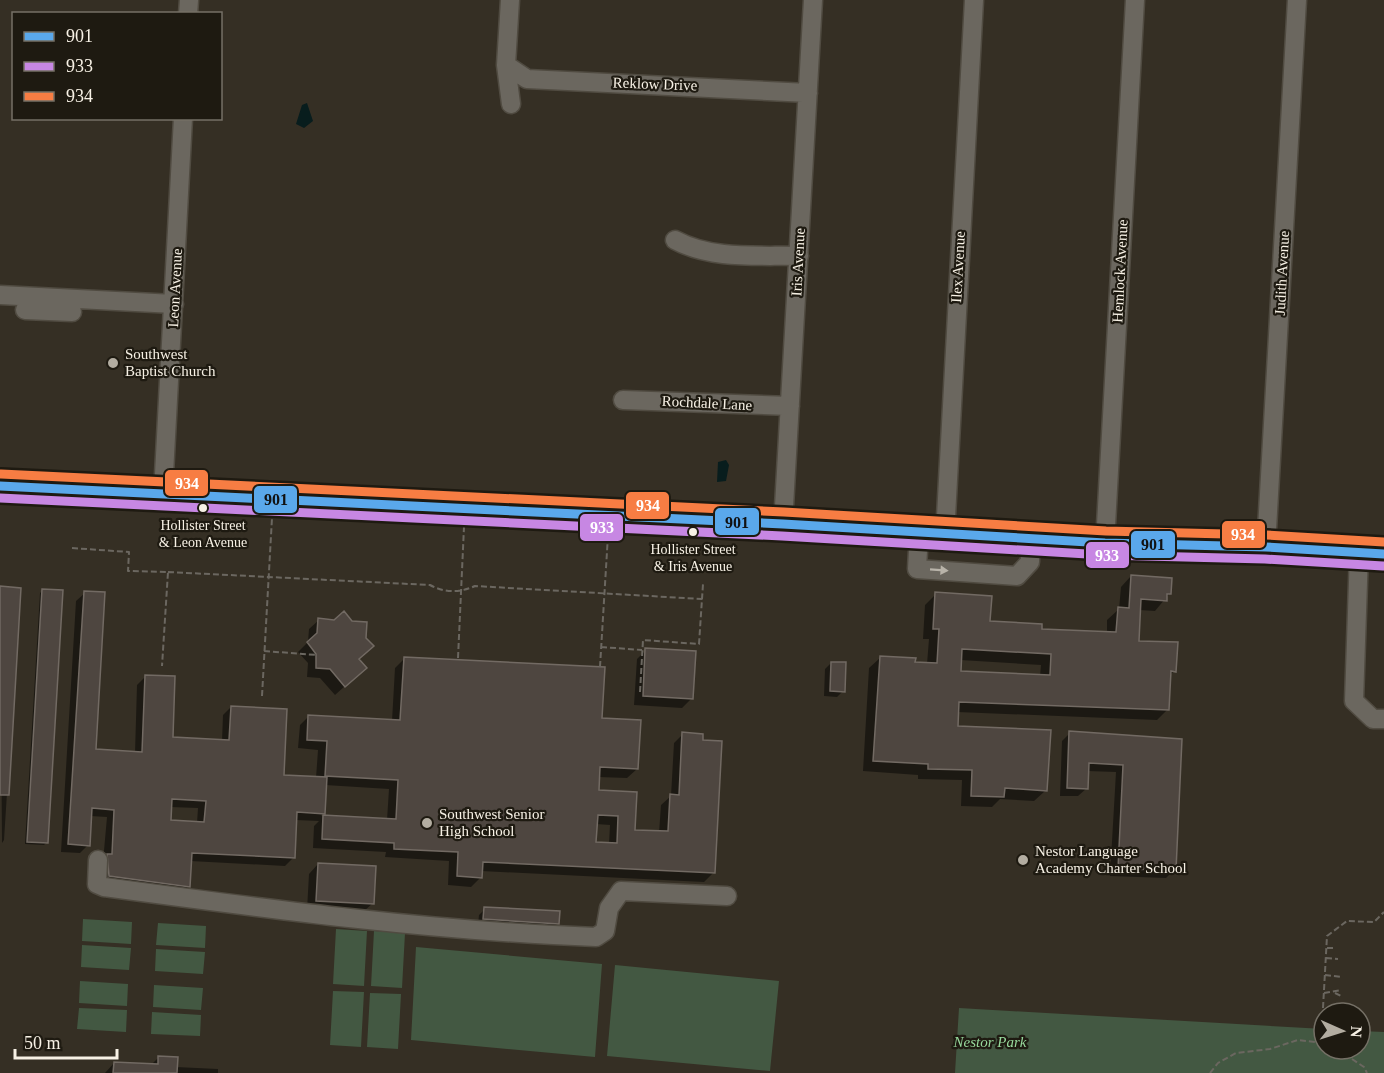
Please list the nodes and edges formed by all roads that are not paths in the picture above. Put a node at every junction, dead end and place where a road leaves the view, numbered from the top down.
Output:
1 (510, 0) edge
2 (813, 0) edge
3 (974, 0) edge
4 (1135, 0) edge
5 (1297, 0) edge
6 (506, 65) junction
7 (808, 93) junction
8 (511, 104) dead end
9 (183, 120) edge
10 (675, 240) dead end
11 (799, 256) junction
12 (0, 295) edge
13 (25, 310) dead end
14 (173, 310) junction
15 (623, 400) dead end
16 (790, 406) junction
17 (0, 486) edge
18 (163, 493) junction
19 (783, 524) junction
20 (919, 532) junction
21 (945, 535) junction
22 (1030, 539) junction
23 (1105, 543) junction
24 (1266, 547) junction
25 (1359, 552) junction
26 (1384, 554) edge
27 (1384, 719) edge
28 (98, 860) dead end
29 (727, 896) dead end

1 - 6 street
2 - 7 street, Iris Avenue
3 - 21 street, Ilex Avenue
4 - 23 street, Hemlock Avenue
5 - 24 street, Judith Avenue
6 - 7 street, Reklow Drive
6 - 8 street
7 - 11 street, Iris Avenue
9 - 14 street, Leon Avenue
10 - 11 street
11 - 16 street, Iris Avenue
12 - 14 street
13 - 14 street
14 - 18 street, Leon Avenue
15 - 16 street, Rochdale Lane
16 - 19 street, Iris Avenue
17 - 18 main road
18 - 19 main road
19 - 20 main road
20 - 21 main road
20 -> 22 street
21 - 22 main road
22 - 23 main road
23 - 24 main road
24 - 25 main road
25 - 26 main road
25 - 27 street
28 - 29 street

